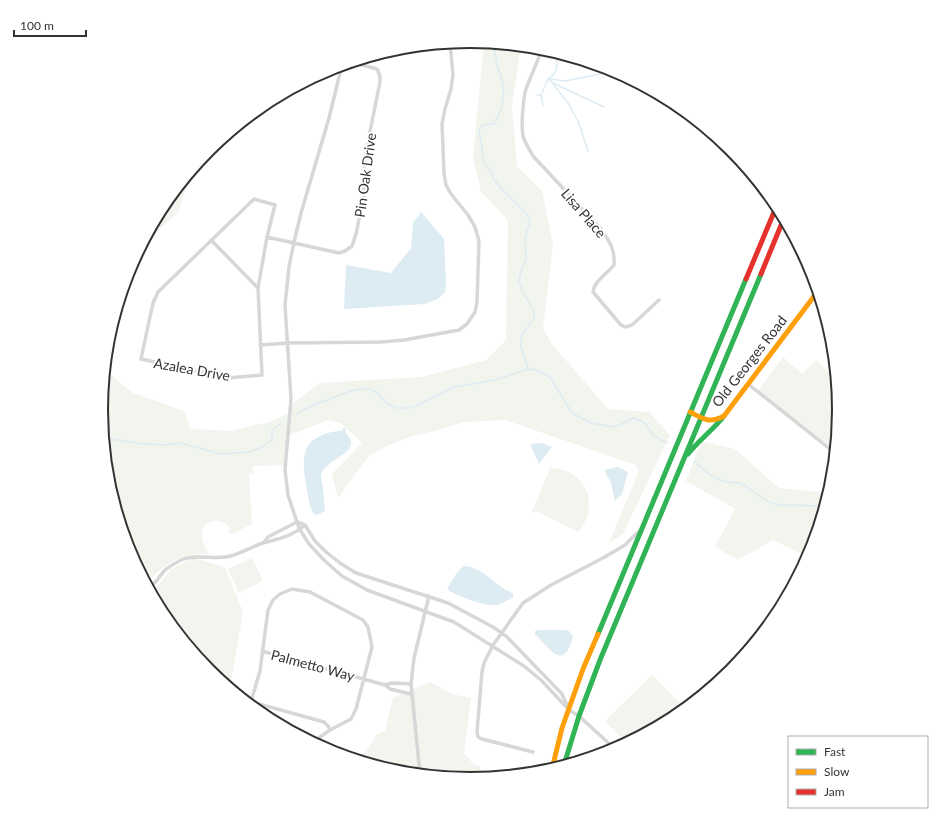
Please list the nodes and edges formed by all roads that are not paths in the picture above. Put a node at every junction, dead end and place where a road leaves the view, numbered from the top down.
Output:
1 (451, 49) edge
2 (540, 55) edge
3 (361, 65) edge
4 (340, 72) edge
5 (773, 212) edge
6 (781, 225) edge
7 (267, 237) junction
8 (211, 240) junction
9 (294, 242) junction
10 (258, 288) junction
11 (814, 297) edge
12 (659, 300) dead end
13 (288, 343) junction
14 (260, 345) junction
15 (748, 384) junction
16 (690, 412) junction
17 (724, 416) junction
18 (701, 418) junction
19 (830, 449) edge
20 (684, 458) junction
21 (297, 522) junction
22 (304, 525) junction
23 (643, 527) junction
24 (300, 530) junction
25 (263, 543) junction
26 (153, 585) edge
27 (429, 596) junction
28 (426, 611) junction
29 (501, 633) junction
30 (493, 645) junction
31 (262, 651) junction
32 (364, 679) junction
33 (411, 684) junction
34 (385, 685) junction
35 (411, 694) junction
36 (252, 699) edge
37 (262, 706) edge
38 (569, 710) junction
39 (580, 716) junction
40 (330, 730) junction
41 (318, 738) edge
42 (609, 744) edge
43 (533, 752) dead end
44 (566, 759) edge
45 (554, 762) edge
46 (419, 768) edge

1 - 13 street
2 - 12 street, Lisa Place
3 - 9 street, Pin Oak Drive
4 - 9 street
5 - 16 main road
6 - 18 main road
7 - 8 street, Azalea Drive
7 - 9 street
7 - 10 street, Azalea Drive
8 - 10 street
8 - 14 street, Azalea Drive
9 - 13 street
10 - 14 street, Azalea Drive
11 - 15 main road, Old Georges Road
13 - 14 street
13 - 21 street
15 - 17 main road, Old Georges Road
15 - 19 street
16 - 18 main road, Old Georges Road
16 - 23 main road
17 - 18 main road, Old Georges Road
17 - 20 main road
18 - 20 main road
20 - 39 main road
21 - 22 street
21 - 24 street
21 - 25 street
22 - 24 street
22 - 27 street
23 - 29 street
23 - 38 main road
24 - 25 street
24 - 28 street
25 - 26 street
27 - 28 street
27 - 29 street
28 - 30 street
28 - 33 street
29 - 30 street
29 - 38 street
30 - 38 street
30 - 43 street
31 - 32 street, Palmetto Way
31 - 32 street
31 - 36 street
32 - 34 street, Palmetto Way
32 - 40 street
33 - 34 street
33 - 35 street
34 - 35 street
35 - 46 street
37 - 40 street
38 - 39 street
38 - 45 main road
39 - 42 street
39 - 44 main road
40 - 41 street

